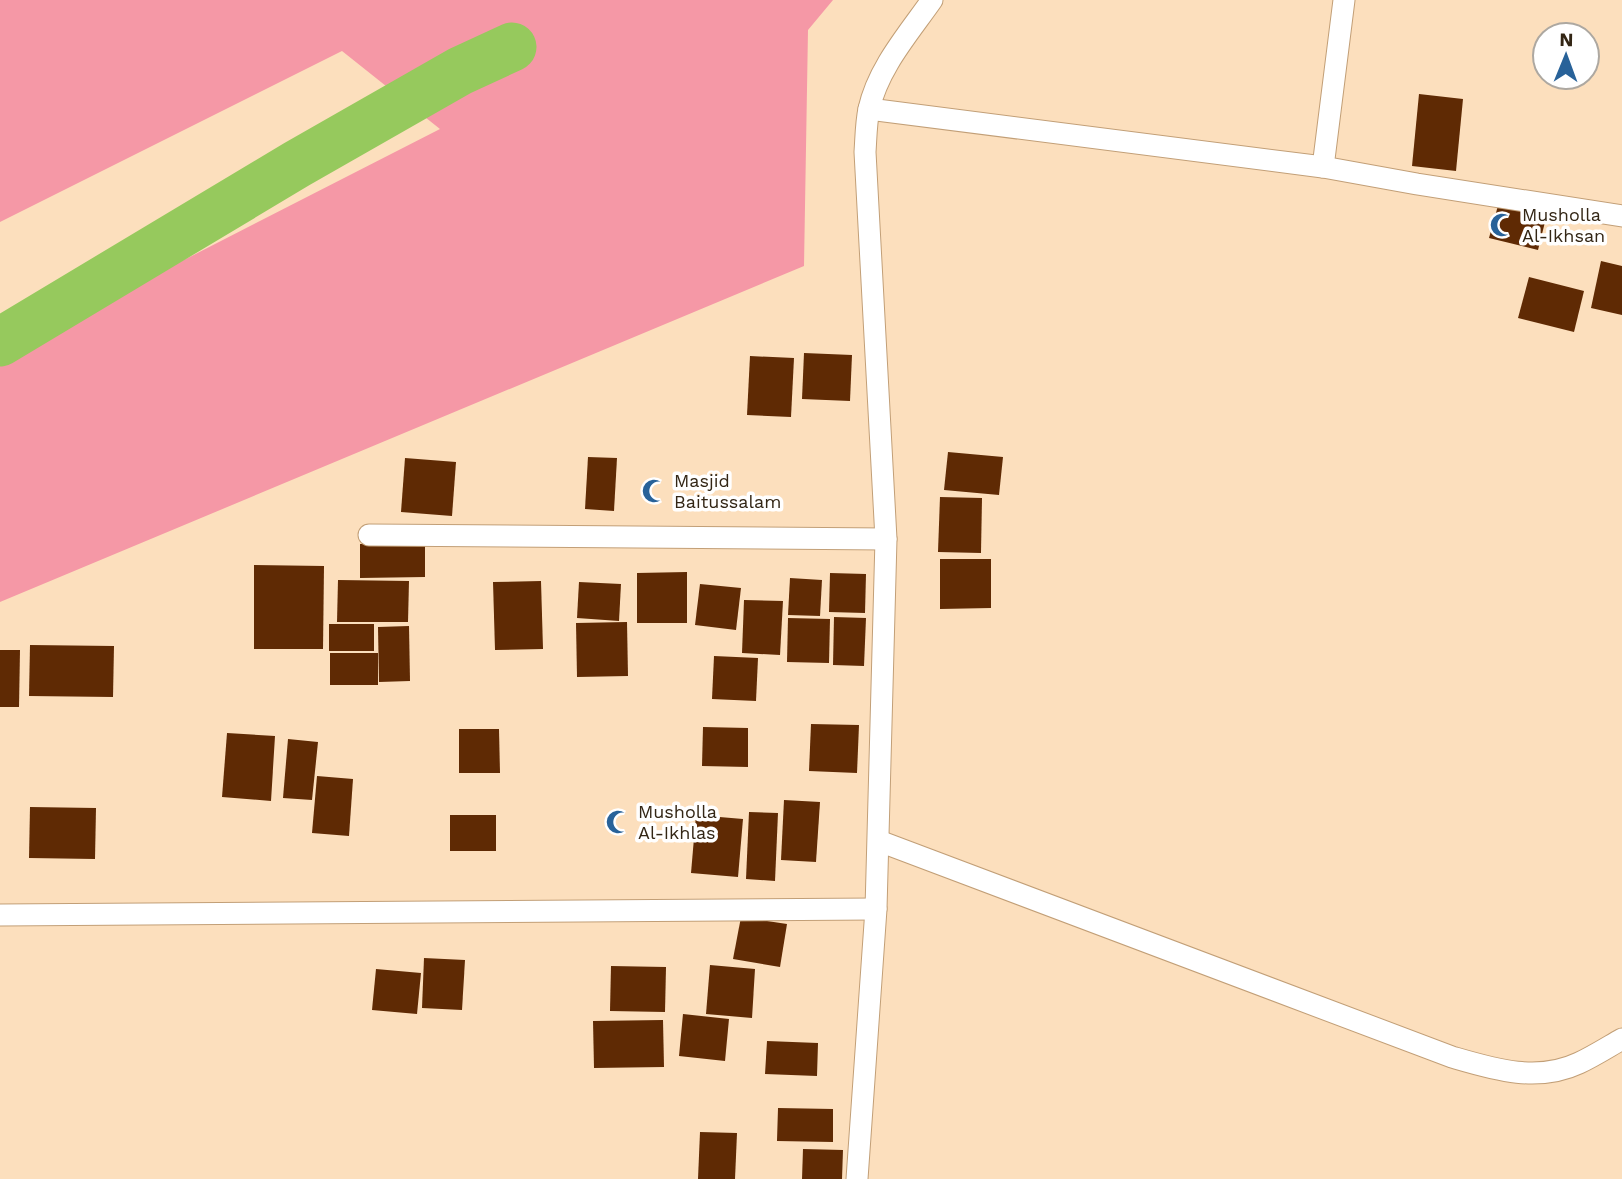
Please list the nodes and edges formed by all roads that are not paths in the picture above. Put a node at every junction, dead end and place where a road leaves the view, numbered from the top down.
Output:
1 (932, 0) edge
2 (1345, 0) edge
3 (869, 109) junction
4 (1323, 167) junction
5 (1622, 216) edge
6 (369, 535) dead end
7 (886, 539) junction
8 (879, 841) junction
9 (876, 909) junction
10 (0, 915) edge
11 (1622, 1039) edge
12 (857, 1179) edge

1 - 3 street
2 - 4 street
3 - 4 street
3 - 7 street
4 - 5 street
6 - 7 street
7 - 8 street
8 - 9 street
8 - 11 street
9 - 10 street
9 - 12 street

